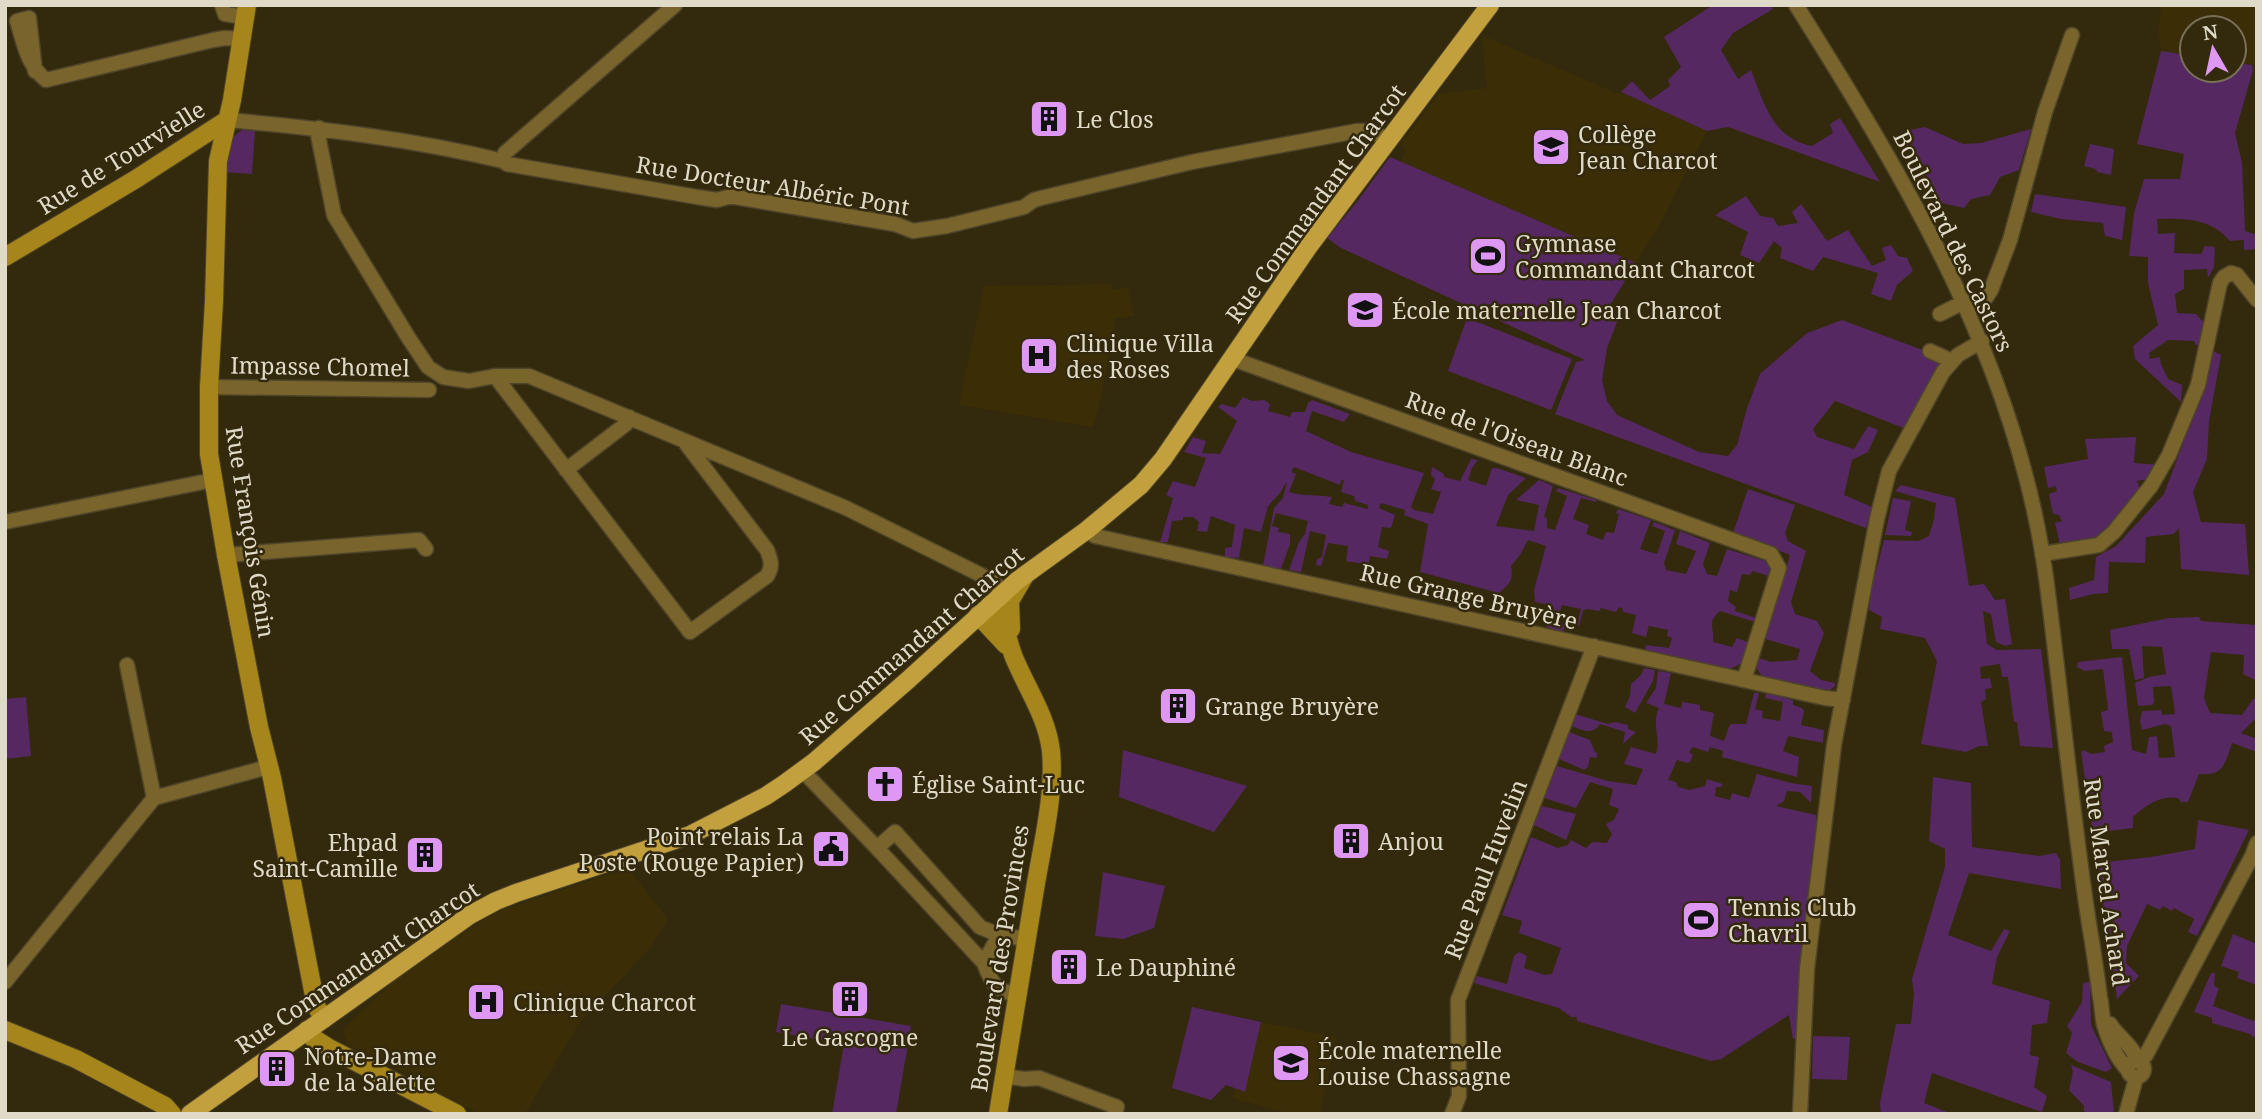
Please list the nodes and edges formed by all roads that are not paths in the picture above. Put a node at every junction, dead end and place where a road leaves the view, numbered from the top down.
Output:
1 (675, 5) edge
2 (1490, 5) edge
3 (1796, 5) edge
4 (224, 9) edge
5 (246, 11) edge
6 (28, 12) edge
7 (2072, 36) dead end
8 (234, 38) junction
9 (227, 120) junction
10 (319, 128) junction
11 (1388, 141) junction
12 (503, 161) junction
13 (5, 257) edge
14 (2257, 300) edge
15 (1966, 306) junction
16 (1940, 314) dead end
17 (1982, 341) junction
18 (1930, 351) dead end
19 (1233, 359) junction
20 (1952, 361) junction
21 (495, 376) junction
22 (209, 387) junction
23 (429, 390) dead end
24 (629, 417) junction
25 (682, 439) junction
26 (566, 470) junction
27 (213, 480) junction
28 (5, 522) edge
29 (1087, 530) junction
30 (426, 549) dead end
31 (2042, 554) junction
32 (226, 555) junction
33 (1025, 576) junction
34 (1004, 593) junction
35 (984, 610) junction
36 (1594, 646) junction
37 (1011, 650) junction
38 (127, 664) dead end
39 (1744, 680) junction
40 (1843, 700) junction
41 (2067, 762) joint
42 (268, 767) junction
43 (802, 771) junction
44 (154, 798) junction
45 (2257, 843) edge
46 (877, 848) junction
47 (984, 930) junction
48 (999, 935) junction
49 (1027, 939) junction
50 (969, 947) junction
51 (984, 963) junction
52 (5, 982) edge
53 (1018, 995) junction
54 (324, 1019) junction
55 (5, 1030) edge
56 (307, 1030) junction
57 (2135, 1068) junction
58 (1005, 1076) junction
59 (172, 1114) edge
60 (190, 1114) edge
61 (457, 1114) edge
62 (998, 1114) edge
63 (1113, 1114) edge
64 (1452, 1114) edge
65 (1800, 1114) edge
66 (2126, 1114) edge

1 - 12 street
2 - 11 main road, Rue Commandant Charcot
3 - 15 street, Boulevard des Castors
4 - 5 street
4 - 8 street
5 - 8 main road, Rue François Génin
6 - 8 street
7 - 15 street
8 - 9 main road, Rue François Génin
9 - 10 street, Rue Docteur Albéric Pont
9 - 13 main road, Rue de Tourvielle
9 - 22 main road, Rue François Génin
10 - 12 street, Rue Docteur Albéric Pont
10 - 21 street
11 - 12 street, Rue Docteur Albéric Pont
11 - 19 main road, Rue Commandant Charcot
14 - 31 street
15 - 16 street
15 - 17 street, Boulevard des Castors
17 - 20 street
17 - 31 street, Boulevard des Castors
18 - 20 street
19 - 29 main road, Rue Commandant Charcot
19 - 39 street, Rue de l'Oiseau Blanc
20 - 40 street
21 - 24 street
21 - 26 street
22 - 23 street, Impasse Chomel
22 - 27 main road, Rue François Génin
24 - 25 street
24 - 26 street
25 - 26 street
25 - 34 street
27 - 28 street
27 - 32 main road, Rue François Génin
29 - 33 main road, Rue Commandant Charcot
29 - 36 street, Rue Grange Bruyère
30 - 32 street
31 - 41 street, Boulevard des Castors
32 - 42 main road, Rue François Génin
33 - 34 main road, Rue Commandant Charcot
33 - 37 main road, Boulevard des Provinces
34 - 35 main road, Rue Commandant Charcot
35 - 37 main road, Boulevard des Provinces
35 - 43 main road, Rue Commandant Charcot
36 - 39 street, Rue Grange Bruyère
36 - 64 street, Rue Paul Huvelin
37 - 49 main road, Boulevard des Provinces
38 - 44 street
39 - 40 street, Rue Grange Bruyère
40 - 65 street
41 - 57 street, Rue Marcel Achard
42 - 44 street
42 - 54 main road, Rue François Génin
43 - 46 street
43 - 54 main road, Rue Commandant Charcot
44 - 52 street
45 - 57 street
46 - 47 street
46 - 50 street
47 - 48 street
47 - 50 street
48 - 49 street
48 - 51 street
49 - 53 main road, Boulevard des Provinces
50 - 51 street
51 - 53 street
53 - 58 main road, Boulevard des Provinces
54 - 56 main road, Rue Commandant Charcot
55 - 59 main road
56 - 60 main road, Rue Commandant Charcot
56 - 61 main road
57 - 66 street
58 - 62 main road, Boulevard des Provinces
58 - 63 street

